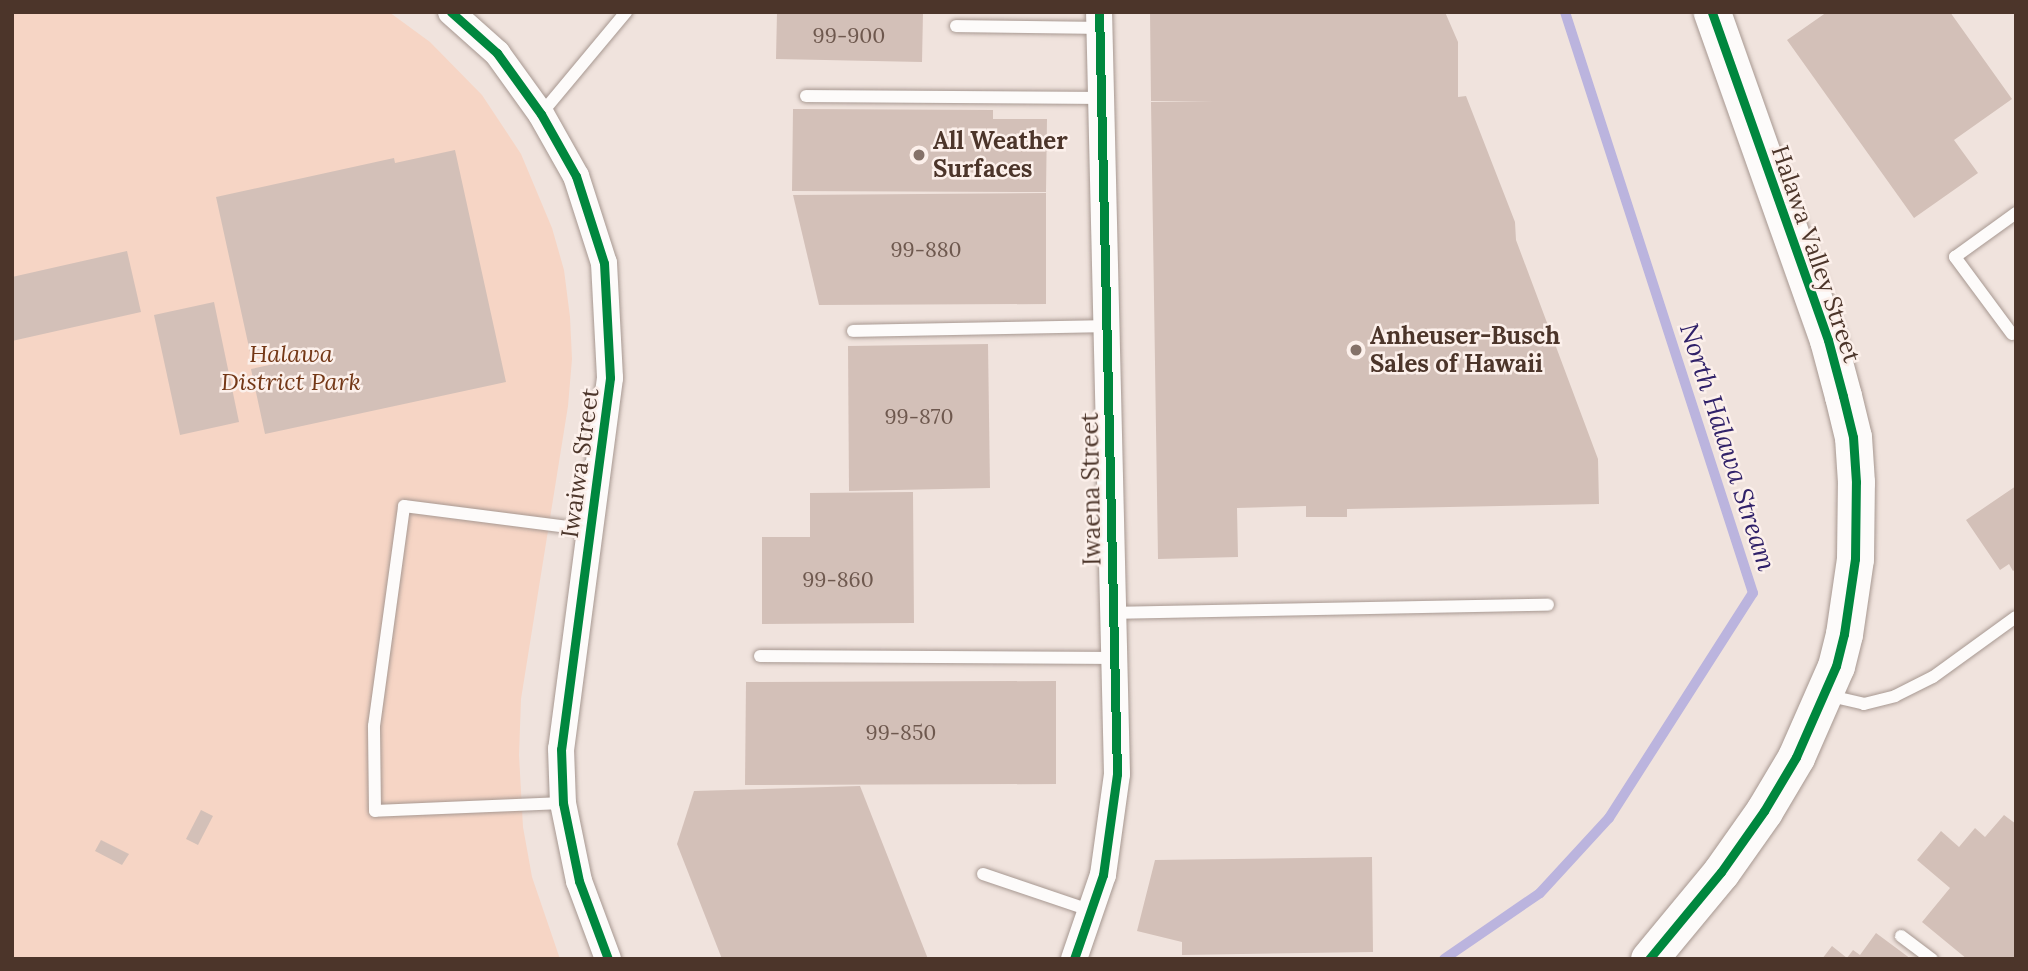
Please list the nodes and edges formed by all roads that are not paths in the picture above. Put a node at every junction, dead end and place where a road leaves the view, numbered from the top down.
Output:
1 (451, 12) edge
2 (626, 12) edge
3 (1712, 12) edge
4 (1099, 20) edge
5 (956, 26) dead end
6 (806, 96) dead end
7 (1101, 98) junction
8 (541, 114) junction
9 (2016, 213) edge
10 (1106, 326) junction
11 (853, 331) dead end
12 (2014, 335) edge
13 (591, 530) junction
14 (1548, 605) dead end
15 (1113, 612) junction
16 (2016, 617) edge
17 (760, 656) dead end
18 (1114, 658) junction
19 (1825, 695) junction
20 (563, 803) junction
21 (983, 874) dead end
22 (1092, 911) junction
23 (1900, 936) dead end
24 (608, 959) edge
25 (1074, 959) edge
26 (1649, 959) edge
27 (1932, 959) edge

1 - 8 street, Iwaiwa Street
2 - 8 lane
3 - 19 street, Halawa Valley Street
4 - 5 lane
4 - 7 street, Iwaena Street
6 - 7 lane
7 - 10 street, Iwaena Street
8 - 13 street, Iwaiwa Street
9 - 12 lane
10 - 11 lane
10 - 15 street, Iwaena Street
13 - 20 street, Iwaiwa Street
13 - 20 lane
14 - 15 lane
15 - 18 street, Iwaena Street
16 - 19 lane
17 - 18 lane
18 - 22 street, Iwaena Street
19 - 26 street, Halawa Valley Street
20 - 24 street, Iwaiwa Street
21 - 22 lane
22 - 25 street, Iwaena Street
23 - 27 lane

